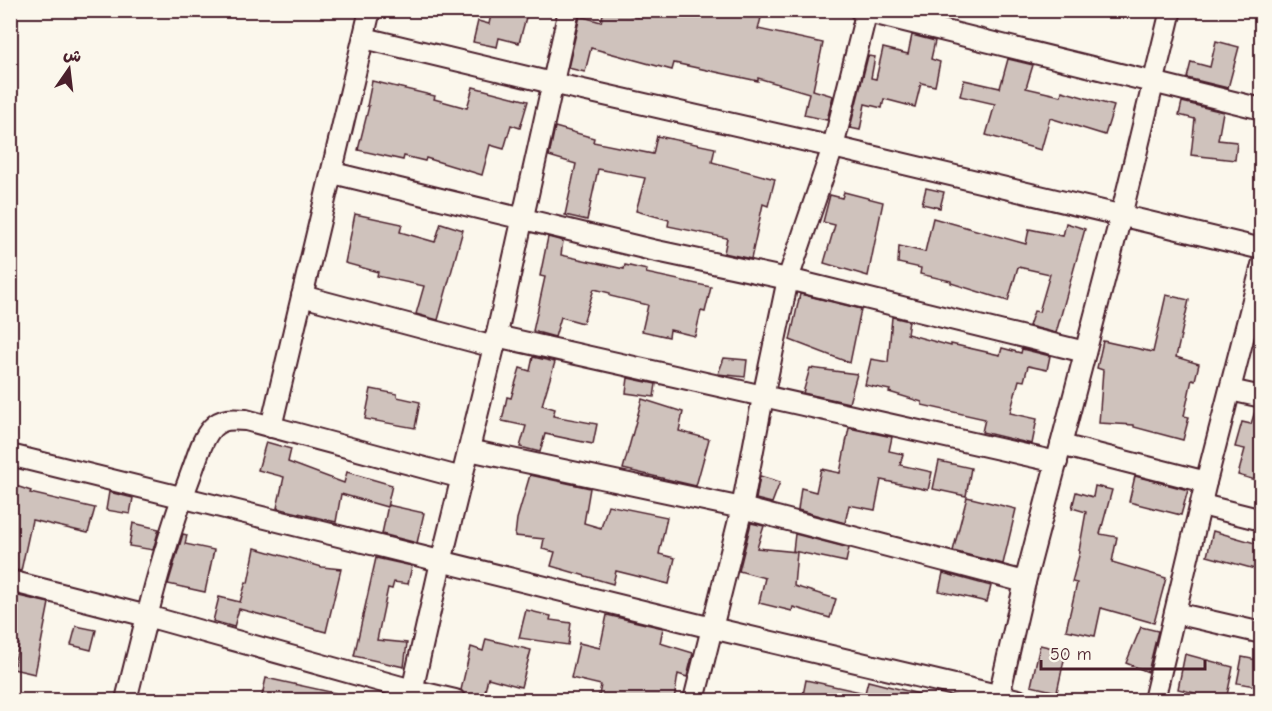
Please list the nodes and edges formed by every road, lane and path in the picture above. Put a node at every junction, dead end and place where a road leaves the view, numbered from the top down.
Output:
1 (370, 10) edge
2 (568, 10) edge
3 (1171, 10) edge
4 (865, 11) edge
5 (364, 38) junction
6 (552, 83) junction
7 (1153, 83) junction
8 (1262, 109) edge
9 (833, 147) junction
10 (333, 173) junction
11 (1121, 216) junction
12 (522, 218) junction
13 (1262, 249) edge
14 (1262, 265) edge
15 (788, 279) junction
16 (302, 296) junction
17 (495, 342) junction
18 (1085, 352) junction
19 (1230, 390) junction
20 (763, 397) junction
21 (1262, 398) edge
22 (271, 427) junction
23 (469, 450) junction
24 (1059, 454) junction
25 (10, 455) edge
26 (462, 478) junction
27 (1206, 482) junction
28 (182, 498) junction
29 (1202, 505) junction
30 (742, 508) junction
31 (1262, 520) edge
32 (441, 562) junction
33 (10, 581) edge
34 (1025, 582) junction
35 (1175, 613) junction
36 (147, 616) junction
37 (712, 628) junction
38 (1262, 633) edge
39 (411, 695) edge
40 (998, 698) edge
41 (126, 700) edge
42 (455, 700) edge
43 (694, 700) edge
44 (1018, 700) edge
45 (1154, 700) edge

1 - 5 street
2 - 6 street
3 - 7 street
4 - 7 street
4 - 9 street
5 - 6 street
5 - 10 street
6 - 9 street
6 - 12 street
7 - 8 street
7 - 11 street
9 - 11 street
9 - 15 street
10 - 12 street
10 - 16 street
11 - 13 street
11 - 18 street
12 - 15 street
12 - 17 street
14 - 19 street
15 - 18 street
15 - 20 street
16 - 17 street
16 - 22 street
17 - 20 street
17 - 23 street
18 - 24 street
19 - 21 street
19 - 27 street
20 - 24 street
20 - 30 street
22 - 26 street
22 - 28 street
23 - 26 street
23 - 30 street
24 - 27 street
24 - 34 street
25 - 28 street
26 - 32 street
27 - 29 street
28 - 32 street
28 - 36 street
29 - 31 street
29 - 35 street
30 - 34 street
30 - 37 street
32 - 37 street
32 - 39 street
33 - 36 street
34 - 40 street
35 - 38 street
35 - 45 street
36 - 39 street
36 - 41 street
37 - 40 street
37 - 43 street
39 - 42 street
40 - 44 street

